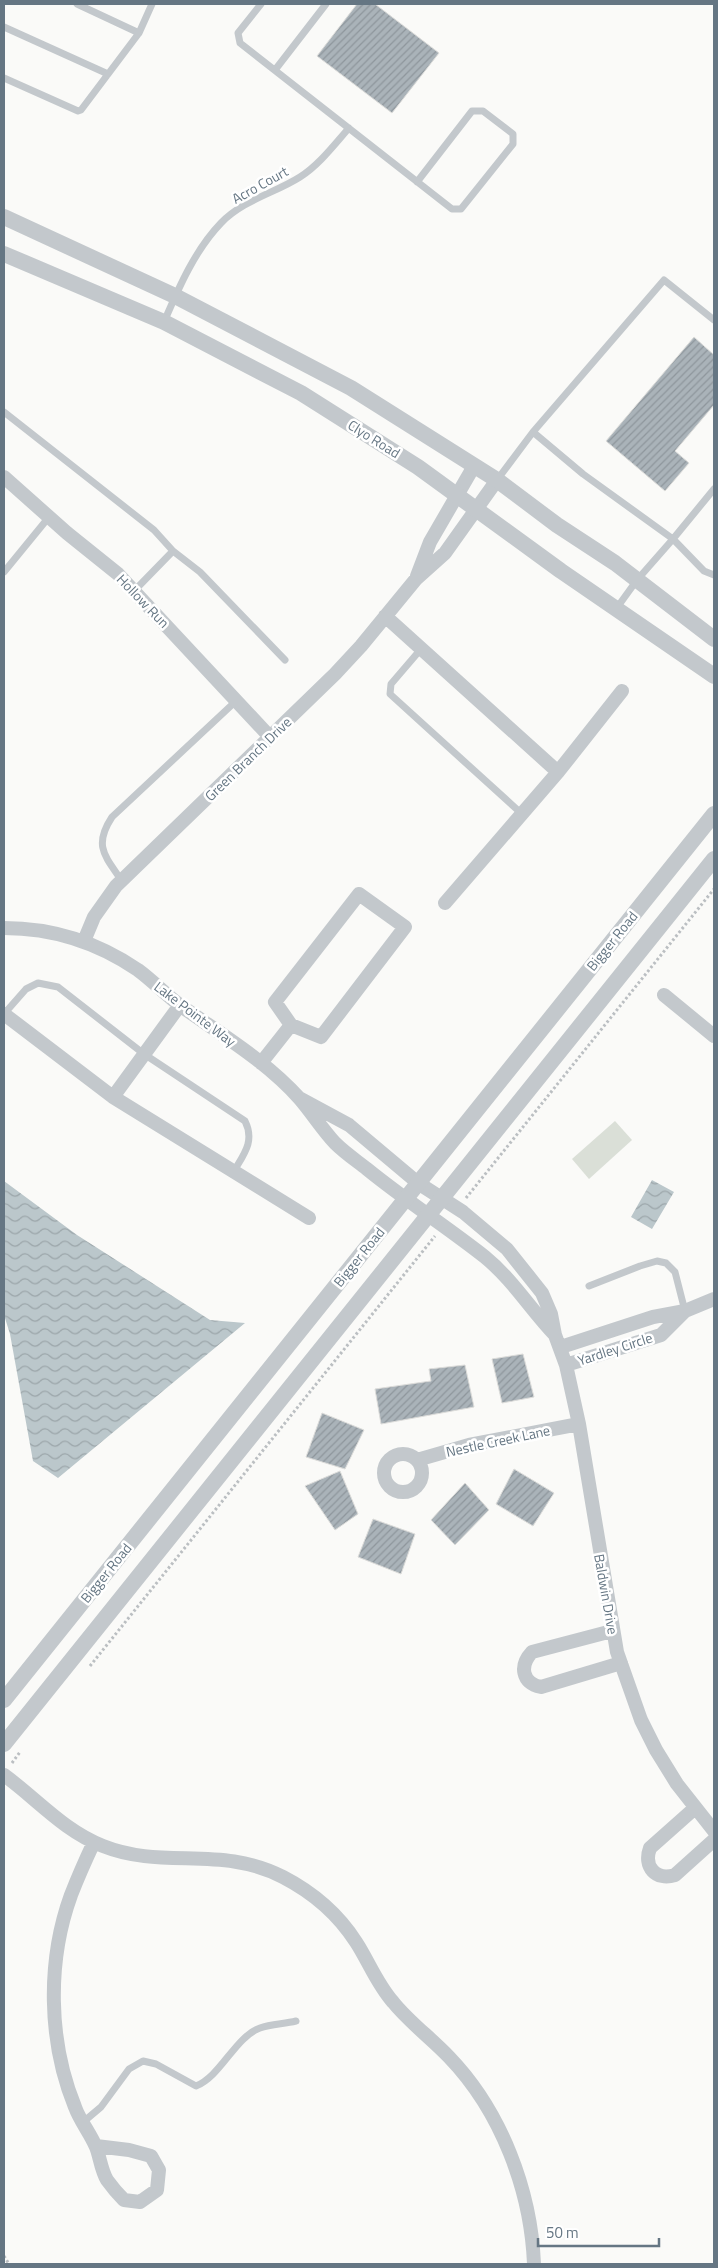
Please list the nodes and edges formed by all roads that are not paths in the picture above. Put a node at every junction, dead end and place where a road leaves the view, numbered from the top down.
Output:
1 (77, 4) edge
2 (152, 4) edge
3 (261, 4) edge
4 (326, 4) edge
5 (4, 27) edge
6 (140, 33) junction
7 (274, 70) junction
8 (108, 74) junction
9 (4, 78) edge
10 (349, 128) junction
11 (417, 182) junction
12 (4, 217) edge
13 (4, 254) edge
14 (175, 296) junction
15 (714, 320) edge
16 (164, 322) junction
17 (4, 412) edge
18 (533, 432) junction
19 (474, 466) junction
20 (5, 480) edge
21 (497, 480) junction
22 (714, 489) edge
23 (457, 494) junction
24 (477, 509) junction
25 (50, 517) junction
26 (673, 539) junction
27 (173, 551) junction
28 (4, 572) edge
29 (714, 575) edge
30 (416, 579) junction
31 (638, 580) junction
32 (135, 590) junction
33 (616, 609) junction
34 (385, 616) junction
35 (714, 639) edge
36 (421, 649) junction
37 (285, 660) dead end
38 (714, 676) edge
39 (622, 691) dead end
40 (236, 702) junction
41 (270, 737) junction
42 (558, 772) junction
43 (522, 814) junction
44 (714, 814) edge
45 (714, 859) edge
46 (122, 881) junction
47 (445, 903) dead end
48 (4, 928) edge
49 (84, 941) junction
50 (664, 995) dead end
51 (180, 1005) junction
52 (4, 1014) edge
53 (292, 1025) junction
54 (714, 1036) edge
55 (144, 1054) junction
56 (261, 1064) junction
57 (113, 1097) junction
58 (299, 1098) junction
59 (234, 1171) junction
60 (418, 1183) junction
61 (406, 1199) junction
62 (442, 1199) junction
63 (428, 1216) junction
64 (309, 1218) dead end
65 (590, 1286) dead end
66 (714, 1299) edge
67 (685, 1312) junction
68 (558, 1341) junction
69 (566, 1365) junction
70 (579, 1424) junction
71 (417, 1460) dead end
72 (612, 1631) junction
73 (620, 1664) junction
74 (4, 1700) edge
75 (4, 1744) edge
76 (4, 1776) edge
77 (695, 1808) junction
78 (714, 1831) edge
79 (714, 1840) edge
80 (94, 1842) junction
81 (296, 2021) dead end
82 (82, 2123) junction
83 (96, 2146) junction
84 (534, 2264) edge

1 - 6 lane
2 - 6 lane
3 - 7 lane
4 - 7 lane
5 - 8 lane
6 - 8 lane
7 - 10 lane
8 - 9 lane
10 - 11 lane
10 - 14 lane, Acro Court
11 - 11 lane
12 - 14 street
13 - 16 street, Clyo Road
14 - 16 lane, Acro Court
14 - 19 street
15 - 18 lane
16 - 23 street, Clyo Road
17 - 27 lane
18 - 21 lane
18 - 26 lane
19 - 21 street
19 - 23 street, Green Branch Drive
20 - 25 street, Hollow Run
21 - 24 street, Green Branch Drive
21 - 31 street
22 - 26 lane
23 - 24 street, Clyo Road
23 - 30 street, Green Branch Drive
24 - 30 street, Green Branch Drive
24 - 33 street, Clyo Road
25 - 28 lane
25 - 32 street, Hollow Run
26 - 29 lane
26 - 31 lane
27 - 32 lane
27 - 37 lane
30 - 34 street, Green Branch Drive
31 - 33 lane
31 - 35 street
32 - 40 street, Hollow Run
33 - 38 street, Clyo Road
34 - 36 street
34 - 41 street, Green Branch Drive
36 - 42 street
36 - 43 lane
39 - 42 street
40 - 41 street, Hollow Run
40 - 46 lane
41 - 46 street, Green Branch Drive
42 - 43 street
43 - 47 street
44 - 60 street, Bigger Road
45 - 62 street, Bigger Road
46 - 49 street, Green Branch Drive
48 - 49 street, Lake Pointe Way
49 - 51 street, Lake Pointe Way
50 - 54 street
51 - 55 street
51 - 56 street, Lake Pointe Way
52 - 55 lane
52 - 57 street
53 - 53 street
53 - 56 street
55 - 57 street
55 - 59 lane
56 - 58 street, Lake Pointe Way
57 - 59 street
58 - 60 street, Lake Pointe Way
58 - 61 street, Lake Pointe Way
59 - 64 street
60 - 61 street, Bigger Road
60 - 62 street, Lake Pointe Way
61 - 63 street, Baldwin Drive
61 - 74 street, Bigger Road
62 - 63 street, Bigger Road
62 - 68 street, Baldwin Drive
63 - 68 street, Baldwin Drive
63 - 75 street, Bigger Road
65 - 67 lane
66 - 67 street, Yardley Circle
67 - 68 street, Yardley Circle
67 - 69 street, Yardley Circle
68 - 69 street, Baldwin Drive
69 - 70 street, Baldwin Drive
70 - 71 street, Nestle Creek Lane
70 - 72 street, Baldwin Drive
72 - 73 street, Baldwin Drive
72 - 73 street
73 - 77 street, Baldwin Drive
76 - 80 street
77 - 78 street, Baldwin Drive
77 - 79 street
80 - 82 street
80 - 84 street
81 - 82 lane
82 - 83 street
83 - 83 street

